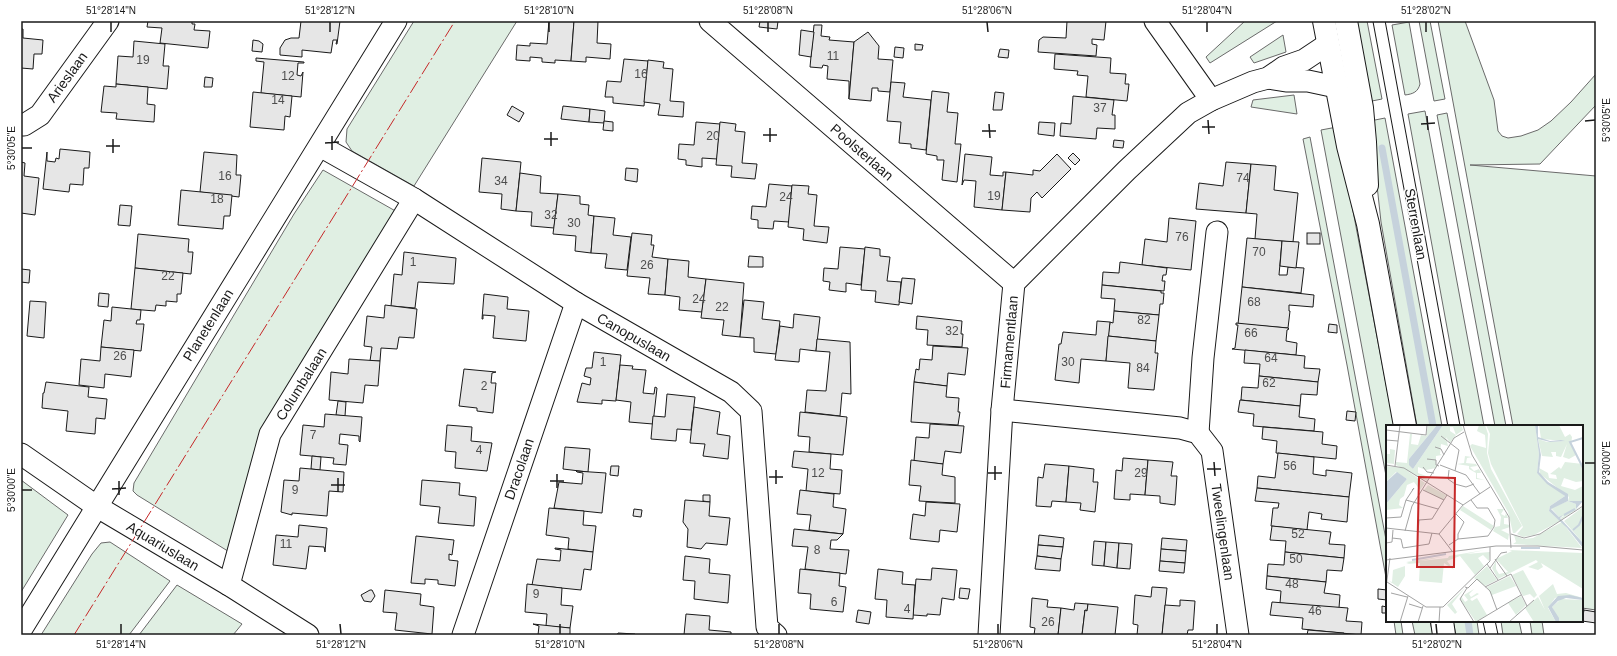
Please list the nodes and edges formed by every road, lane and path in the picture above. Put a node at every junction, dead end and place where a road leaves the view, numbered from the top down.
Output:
1 (108, 21) edge
2 (396, 21) edge
3 (710, 21) edge
4 (1155, 21) edge
5 (1324, 21) edge
6 (1346, 21) edge
7 (1379, 21) edge
8 (1328, 44) junction
9 (1268, 78) junction
10 (1336, 87) junction
11 (1211, 100) junction
12 (21, 125) edge
13 (320, 146) junction
14 (414, 200) junction
15 (1368, 224) junction
16 (1217, 232) dead end
17 (1014, 283) junction
18 (576, 303) junction
19 (1002, 410) junction
20 (1405, 425) edge
21 (1454, 425) edge
22 (1198, 433) junction
23 (21, 454) edge
24 (96, 506) junction
25 (229, 585) junction
26 (1442, 622) edge
27 (1489, 622) edge
28 (21, 630) edge
29 (308, 635) edge
30 (463, 635) edge
31 (776, 635) edge
32 (989, 635) edge
33 (1238, 635) edge
34 (1444, 635) edge
35 (1492, 635) edge

1 - 12 street, Arieslaan
2 - 13 street, Planetenlaan
3 - 17 street, Poolsterlaan
4 - 11 street
5 - 8 main road
6 - 15 main road
7 - 21 lane, Sterrenlaan
8 - 9 street, Firmamentlaan
8 - 10 main road
9 - 10 street, Firmamentlaan
9 - 11 street, Firmamentlaan
10 - 15 main road
11 - 17 street, Firmamentlaan
13 - 14 street, Canopuslaan
13 - 24 street, Planetenlaan
14 - 18 street, Canopuslaan
14 - 25 street, Columbalaan
15 - 20 main road
16 - 22 street
17 - 19 street, Firmamentlaan
18 - 30 street, Dracolaan
18 - 31 street, Canopuslaan
19 - 22 street
19 - 32 street, Firmamentlaan
22 - 33 street, Tweelingenlaan
23 - 24 street, Aquariuslaan
24 - 25 street, Aquariuslaan
24 - 28 street, Planetenlaan
25 - 29 street, Aquariuslaan
26 - 34 main road
27 - 35 lane

